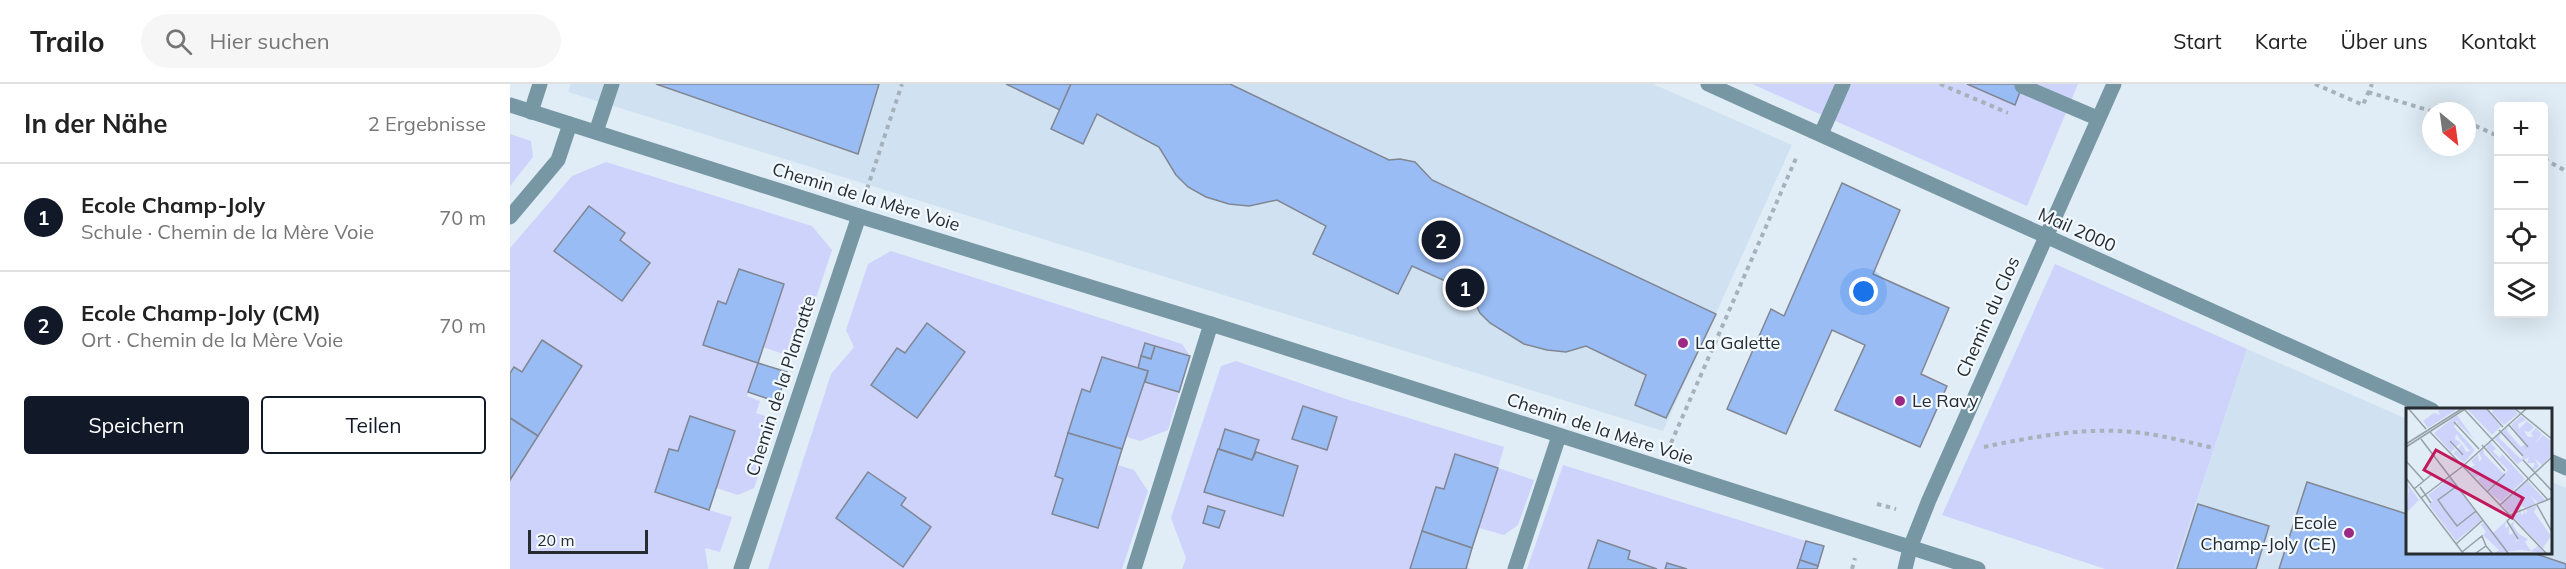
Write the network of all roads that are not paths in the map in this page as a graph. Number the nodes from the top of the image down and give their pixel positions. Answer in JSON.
{"nodes":[{"id":1,"x":540,"y":84,"type":"edge"},
{"id":2,"x":612,"y":84,"type":"edge"},
{"id":3,"x":1708,"y":84,"type":"edge"},
{"id":4,"x":1843,"y":84,"type":"edge"},
{"id":5,"x":2114,"y":84,"type":"edge"},
{"id":6,"x":2022,"y":86,"type":"dead end"},
{"id":7,"x":510,"y":105,"type":"edge"},
{"id":8,"x":531,"y":112,"type":"junction"},
{"id":9,"x":2097,"y":118,"type":"junction"},
{"id":10,"x":570,"y":124,"type":"junction"},
{"id":11,"x":1815,"y":131,"type":"junction"},
{"id":12,"x":596,"y":132,"type":"junction"},
{"id":13,"x":859,"y":216,"type":"junction"},
{"id":14,"x":510,"y":217,"type":"edge"},
{"id":15,"x":2044,"y":237,"type":"junction"},
{"id":16,"x":1211,"y":324,"type":"junction"},
{"id":17,"x":2428,"y":408,"type":"edge"},
{"id":18,"x":1559,"y":436,"type":"junction"},
{"id":19,"x":2551,"y":461,"type":"edge"},
{"id":20,"x":2566,"y":468,"type":"edge"},
{"id":21,"x":1910,"y":548,"type":"junction"},
{"id":22,"x":741,"y":569,"type":"edge"},
{"id":23,"x":1134,"y":569,"type":"edge"},
{"id":24,"x":1515,"y":569,"type":"edge"},
{"id":25,"x":1905,"y":569,"type":"edge"},
{"id":26,"x":1978,"y":569,"type":"edge"}],
"edges":[{"from":1,"to":8,"type":"street"},
{"from":2,"to":12,"type":"street"},
{"from":3,"to":11,"type":"street","name":"Mail 2000"},
{"from":4,"to":11,"type":"street"},
{"from":5,"to":9,"type":"street","name":"Chemin du Clos"},
{"from":6,"to":9,"type":"street"},
{"from":7,"to":8,"type":"street","name":"Chemin de la Mère Voie"},
{"from":8,"to":10,"type":"street","name":"Chemin de la Mère Voie"},
{"from":9,"to":15,"type":"street","name":"Chemin du Clos"},
{"from":10,"to":12,"type":"street","name":"Chemin de la Mère Voie"},
{"from":10,"to":14,"type":"street"},
{"from":11,"to":15,"type":"street","name":"Mail 2000"},
{"from":12,"to":13,"type":"street","name":"Chemin de la Mère Voie"},
{"from":13,"to":16,"type":"street","name":"Chemin de la Mère Voie"},
{"from":13,"to":22,"type":"street","name":"Chemin de la Plamatte"},
{"from":15,"to":17,"type":"street","name":"Mail 2000"},
{"from":15,"to":21,"type":"street","name":"Chemin du Clos"},
{"from":16,"to":18,"type":"street","name":"Chemin de la Mère Voie"},
{"from":16,"to":23,"type":"street"},
{"from":18,"to":21,"type":"street","name":"Chemin de la Mère Voie"},
{"from":18,"to":24,"type":"street"},
{"from":19,"to":20,"type":"street"},
{"from":21,"to":25,"type":"street","name":"Chemin du Clos"},
{"from":21,"to":26,"type":"street","name":"Chemin de la Mère Voie"}]}
